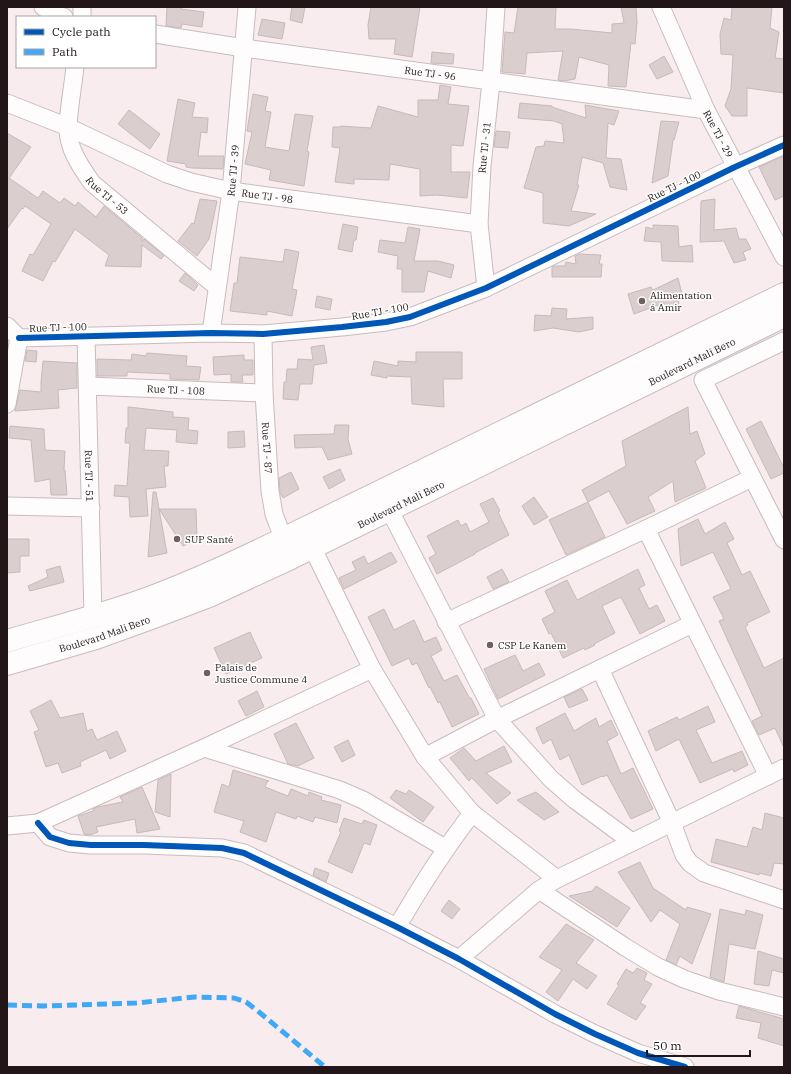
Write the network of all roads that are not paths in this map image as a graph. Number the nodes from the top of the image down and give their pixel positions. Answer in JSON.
{"nodes":[{"id":1,"x":43,"y":7,"type":"edge"},
{"id":2,"x":247,"y":7,"type":"edge"},
{"id":3,"x":496,"y":7,"type":"edge"},
{"id":4,"x":661,"y":7,"type":"edge"},
{"id":5,"x":61,"y":16,"type":"edge"},
{"id":6,"x":156,"y":34,"type":"edge"},
{"id":7,"x":244,"y":48,"type":"junction"},
{"id":8,"x":76,"y":68,"type":"edge"},
{"id":9,"x":490,"y":82,"type":"junction"},
{"id":10,"x":7,"y":103,"type":"edge"},
{"id":11,"x":706,"y":110,"type":"junction"},
{"id":12,"x":68,"y":127,"type":"junction"},
{"id":13,"x":784,"y":145,"type":"edge"},
{"id":14,"x":735,"y":167,"type":"junction"},
{"id":15,"x":231,"y":191,"type":"junction"},
{"id":16,"x":478,"y":224,"type":"junction"},
{"id":17,"x":784,"y":256,"type":"edge"},
{"id":18,"x":217,"y":287,"type":"junction"},
{"id":19,"x":486,"y":288,"type":"junction"},
{"id":20,"x":784,"y":294,"type":"edge"},
{"id":21,"x":784,"y":316,"type":"edge"},
{"id":22,"x":7,"y":326,"type":"edge"},
{"id":23,"x":212,"y":333,"type":"junction"},
{"id":24,"x":263,"y":334,"type":"junction"},
{"id":25,"x":86,"y":336,"type":"junction"},
{"id":26,"x":19,"y":338,"type":"junction"},
{"id":27,"x":784,"y":341,"type":"edge"},
{"id":28,"x":88,"y":386,"type":"junction"},
{"id":29,"x":264,"y":393,"type":"junction"},
{"id":30,"x":7,"y":404,"type":"edge"},
{"id":31,"x":752,"y":478,"type":"junction"},
{"id":32,"x":7,"y":506,"type":"edge"},
{"id":33,"x":91,"y":508,"type":"junction"},
{"id":34,"x":389,"y":509,"type":"junction"},
{"id":35,"x":646,"y":529,"type":"junction"},
{"id":36,"x":784,"y":540,"type":"edge"},
{"id":37,"x":312,"y":547,"type":"junction"},
{"id":38,"x":287,"y":548,"type":"junction"},
{"id":39,"x":93,"y":616,"type":"junction"},
{"id":40,"x":446,"y":622,"type":"junction"},
{"id":41,"x":692,"y":624,"type":"junction"},
{"id":42,"x":7,"y":641,"type":"edge"},
{"id":43,"x":7,"y":664,"type":"edge"},
{"id":44,"x":372,"y":669,"type":"junction"},
{"id":45,"x":600,"y":669,"type":"junction"},
{"id":46,"x":497,"y":719,"type":"junction"},
{"id":47,"x":204,"y":748,"type":"junction"},
{"id":48,"x":425,"y":757,"type":"junction"},
{"id":49,"x":784,"y":768,"type":"edge"},
{"id":50,"x":768,"y":776,"type":"junction"},
{"id":51,"x":472,"y":813,"type":"junction"},
{"id":52,"x":38,"y":823,"type":"junction"},
{"id":53,"x":672,"y":823,"type":"junction"},
{"id":54,"x":7,"y":826,"type":"edge"},
{"id":55,"x":632,"y":842,"type":"junction"},
{"id":56,"x":445,"y":848,"type":"junction"},
{"id":57,"x":557,"y":879,"type":"junction"},
{"id":58,"x":539,"y":890,"type":"junction"},
{"id":59,"x":784,"y":900,"type":"edge"},
{"id":60,"x":397,"y":927,"type":"junction"},
{"id":61,"x":459,"y":959,"type":"junction"},
{"id":62,"x":784,"y":1007,"type":"edge"},
{"id":63,"x":685,"y":1067,"type":"edge"}],
"edges":[{"from":1,"to":5,"type":"street"},
{"from":2,"to":7,"type":"street","name":"Rue TJ - 39"},
{"from":3,"to":9,"type":"street","name":"Rue TJ - 31"},
{"from":4,"to":11,"type":"street","name":"Rue TJ - 29"},
{"from":6,"to":7,"type":"street","name":"Rue TJ - 96"},
{"from":7,"to":9,"type":"street","name":"Rue TJ - 96"},
{"from":7,"to":15,"type":"street","name":"Rue TJ - 39"},
{"from":8,"to":12,"type":"street","name":"Rue TJ - 53"},
{"from":9,"to":11,"type":"street","name":"Rue TJ - 96"},
{"from":9,"to":16,"type":"street","name":"Rue TJ - 31"},
{"from":10,"to":12,"type":"street","name":"Rue TJ - 98"},
{"from":11,"to":14,"type":"street","name":"Rue TJ - 29"},
{"from":12,"to":15,"type":"street","name":"Rue TJ - 98"},
{"from":12,"to":18,"type":"street","name":"Rue TJ - 53"},
{"from":13,"to":14,"type":"street","name":"Rue TJ - 100"},
{"from":14,"to":17,"type":"street","name":"Rue TJ - 29"},
{"from":14,"to":19,"type":"street","name":"Rue TJ - 100"},
{"from":15,"to":16,"type":"street","name":"Rue TJ - 98"},
{"from":15,"to":18,"type":"street","name":"Rue TJ - 39"},
{"from":16,"to":19,"type":"street","name":"Rue TJ - 31"},
{"from":18,"to":23,"type":"street","name":"Rue TJ - 39"},
{"from":19,"to":24,"type":"street","name":"Rue TJ - 100"},
{"from":20,"to":38,"type":"main road","name":"Boulevard Mali Bero"},
{"from":21,"to":34,"type":"main road","name":"Boulevard Mali Bero"},
{"from":22,"to":26,"type":"street"},
{"from":23,"to":24,"type":"street","name":"Rue TJ - 100"},
{"from":23,"to":25,"type":"street","name":"Rue TJ - 100"},
{"from":24,"to":29,"type":"street","name":"Rue TJ - 87"},
{"from":25,"to":26,"type":"street","name":"Rue TJ - 100"},
{"from":25,"to":28,"type":"street","name":"Rue TJ - 51"},
{"from":26,"to":30,"type":"street"},
{"from":27,"to":31,"type":"street"},
{"from":28,"to":29,"type":"street","name":"Rue TJ - 108"},
{"from":28,"to":33,"type":"street","name":"Rue TJ - 51"},
{"from":29,"to":38,"type":"street","name":"Rue TJ - 87"},
{"from":31,"to":35,"type":"street"},
{"from":31,"to":36,"type":"street"},
{"from":32,"to":33,"type":"street"},
{"from":33,"to":39,"type":"street","name":"Rue TJ - 51"},
{"from":34,"to":37,"type":"main road","name":"Boulevard Mali Bero"},
{"from":34,"to":40,"type":"street"},
{"from":35,"to":40,"type":"street"},
{"from":35,"to":41,"type":"street"},
{"from":37,"to":38,"type":"main road","name":"Boulevard Mali Bero"},
{"from":37,"to":44,"type":"street"},
{"from":38,"to":39,"type":"main road","name":"Boulevard Mali Bero"},
{"from":38,"to":43,"type":"main road","name":"Boulevard Mali Bero"},
{"from":39,"to":42,"type":"main road","name":"Boulevard Mali Bero"},
{"from":40,"to":46,"type":"street"},
{"from":41,"to":45,"type":"street"},
{"from":41,"to":50,"type":"street"},
{"from":44,"to":47,"type":"street"},
{"from":44,"to":48,"type":"street"},
{"from":45,"to":46,"type":"street"},
{"from":45,"to":53,"type":"street"},
{"from":46,"to":48,"type":"street"},
{"from":46,"to":55,"type":"street"},
{"from":47,"to":52,"type":"street"},
{"from":47,"to":56,"type":"street"},
{"from":48,"to":51,"type":"street"},
{"from":49,"to":50,"type":"street"},
{"from":50,"to":53,"type":"street"},
{"from":51,"to":56,"type":"street"},
{"from":51,"to":57,"type":"street"},
{"from":52,"to":54,"type":"street"},
{"from":52,"to":60,"type":"street"},
{"from":53,"to":55,"type":"street"},
{"from":53,"to":59,"type":"street"},
{"from":55,"to":57,"type":"street"},
{"from":56,"to":60,"type":"street"},
{"from":57,"to":58,"type":"street"},
{"from":58,"to":61,"type":"street"},
{"from":58,"to":62,"type":"street"},
{"from":60,"to":61,"type":"street"},
{"from":61,"to":63,"type":"street"}]}
